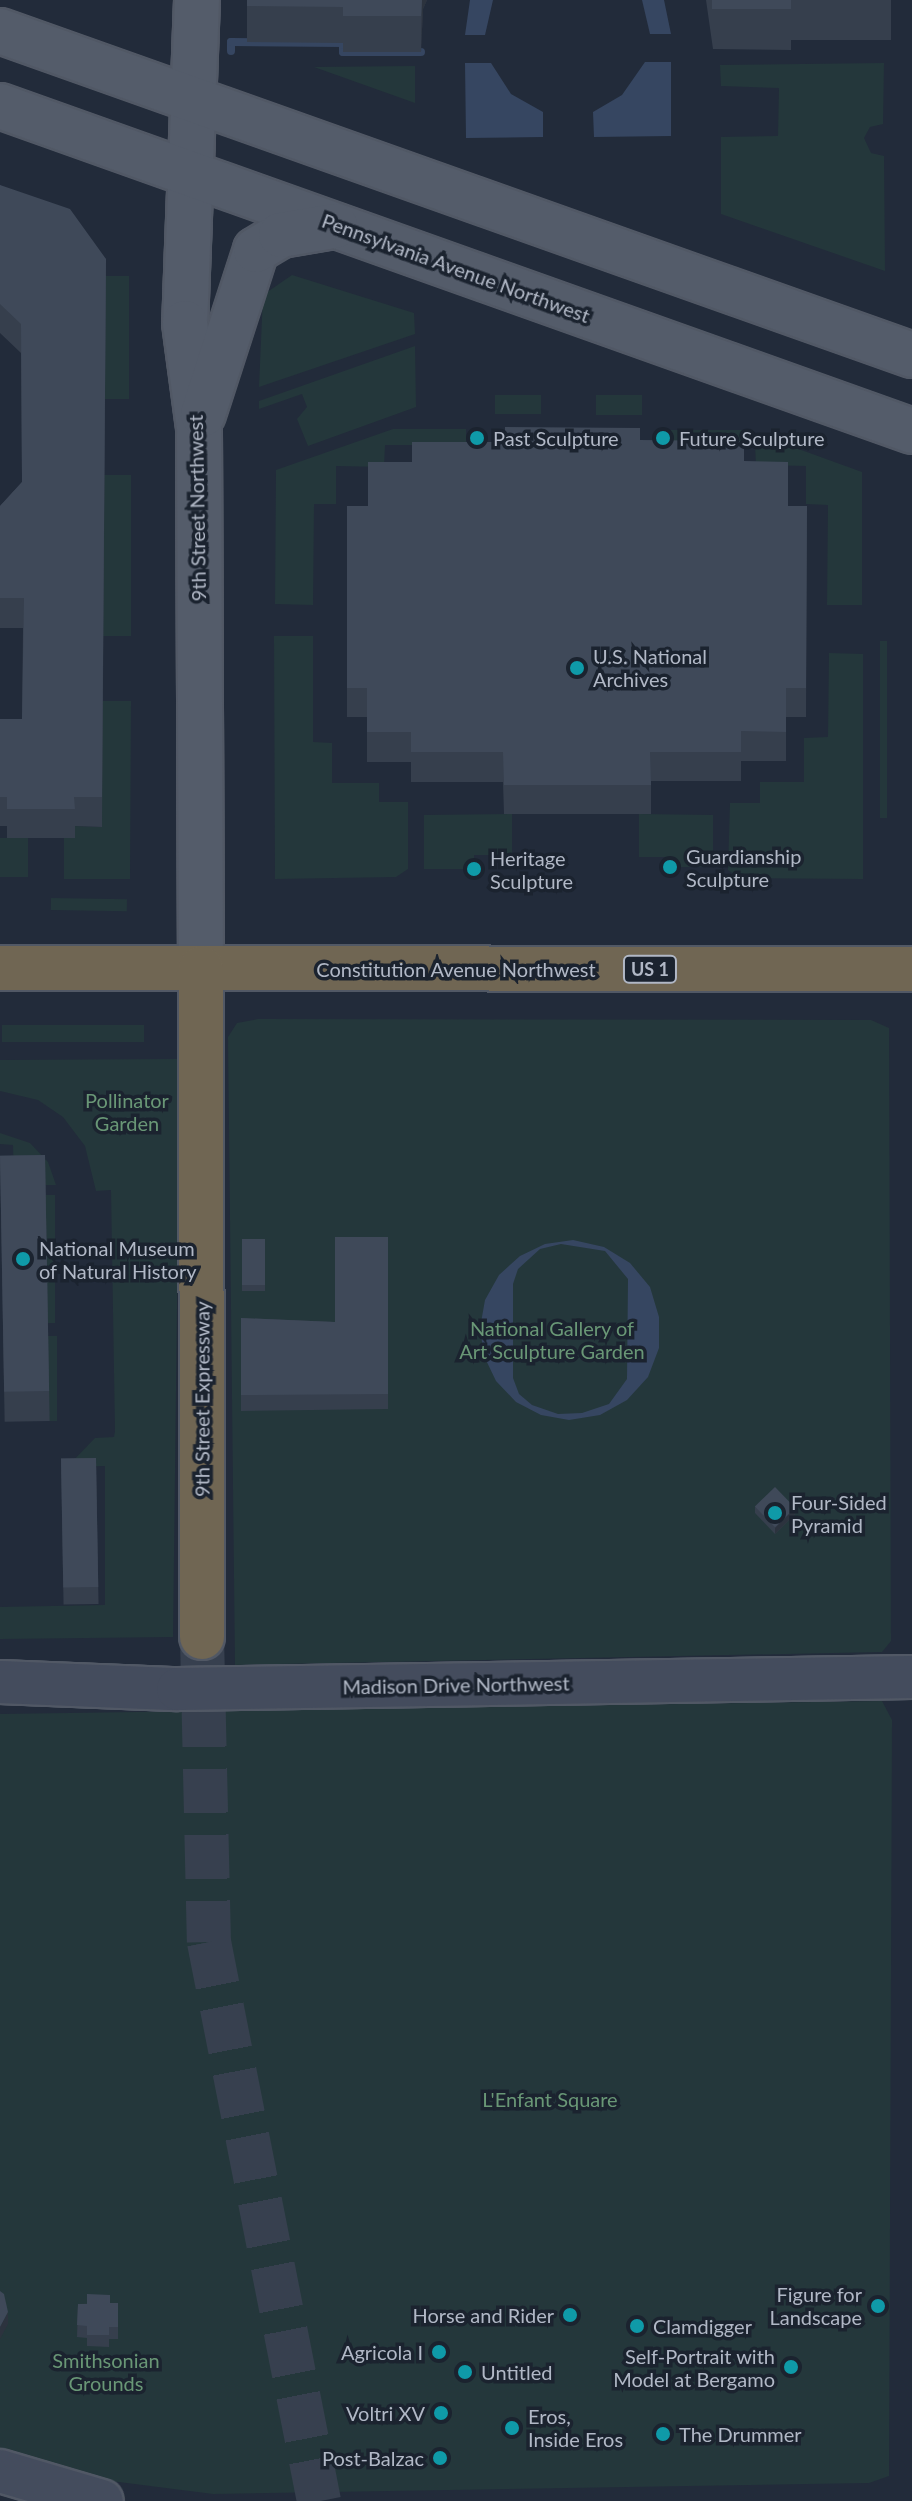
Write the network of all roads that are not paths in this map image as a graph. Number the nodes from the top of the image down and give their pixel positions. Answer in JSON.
{"nodes":[{"id":1,"x":197,"y":0,"type":"edge"},
{"id":2,"x":0,"y":31,"type":"edge"},
{"id":3,"x":195,"y":100,"type":"junction"},
{"id":4,"x":0,"y":106,"type":"edge"},
{"id":5,"x":190,"y":174,"type":"junction"},
{"id":6,"x":335,"y":226,"type":"junction"},
{"id":7,"x":912,"y":355,"type":"edge"},
{"id":8,"x":199,"y":428,"type":"junction"},
{"id":9,"x":912,"y":431,"type":"edge"},
{"id":10,"x":0,"y":968,"type":"edge"},
{"id":11,"x":201,"y":968,"type":"junction"},
{"id":12,"x":912,"y":969,"type":"edge"},
{"id":13,"x":202,"y":1637,"type":"tunnel mouth"},
{"id":14,"x":912,"y":1677,"type":"edge"},
{"id":15,"x":0,"y":1682,"type":"edge"},
{"id":16,"x":0,"y":2471,"type":"edge"},
{"id":17,"x":102,"y":2501,"type":"edge"}],
"edges":[{"from":1,"to":3,"type":"main road","name":"9th Street Northwest"},
{"from":2,"to":3,"type":"main road"},
{"from":3,"to":5,"type":"main road","name":"9th Street Northwest"},
{"from":3,"to":7,"type":"main road"},
{"from":4,"to":5,"type":"main road","name":"Pennsylvania Avenue Northwest"},
{"from":5,"to":6,"type":"main road","name":"Pennsylvania Avenue Northwest"},
{"from":5,"to":8,"type":"main road","name":"9th Street Northwest"},
{"from":6,"to":8,"type":"main road"},
{"from":6,"to":9,"type":"main road","name":"Pennsylvania Avenue Northwest"},
{"from":8,"to":11,"type":"main road","name":"9th Street Northwest"},
{"from":10,"to":11,"type":"highway","name":"Constitution Avenue Northwest","number":"US 1"},
{"from":11,"to":12,"type":"highway","name":"Constitution Avenue Northwest","number":"US 1"},
{"from":11,"to":13,"type":"highway","name":"9th Street Expressway"},
{"from":14,"to":15,"type":"street","name":"Madison Drive Northwest"},
{"from":16,"to":17,"type":"street"}]}
